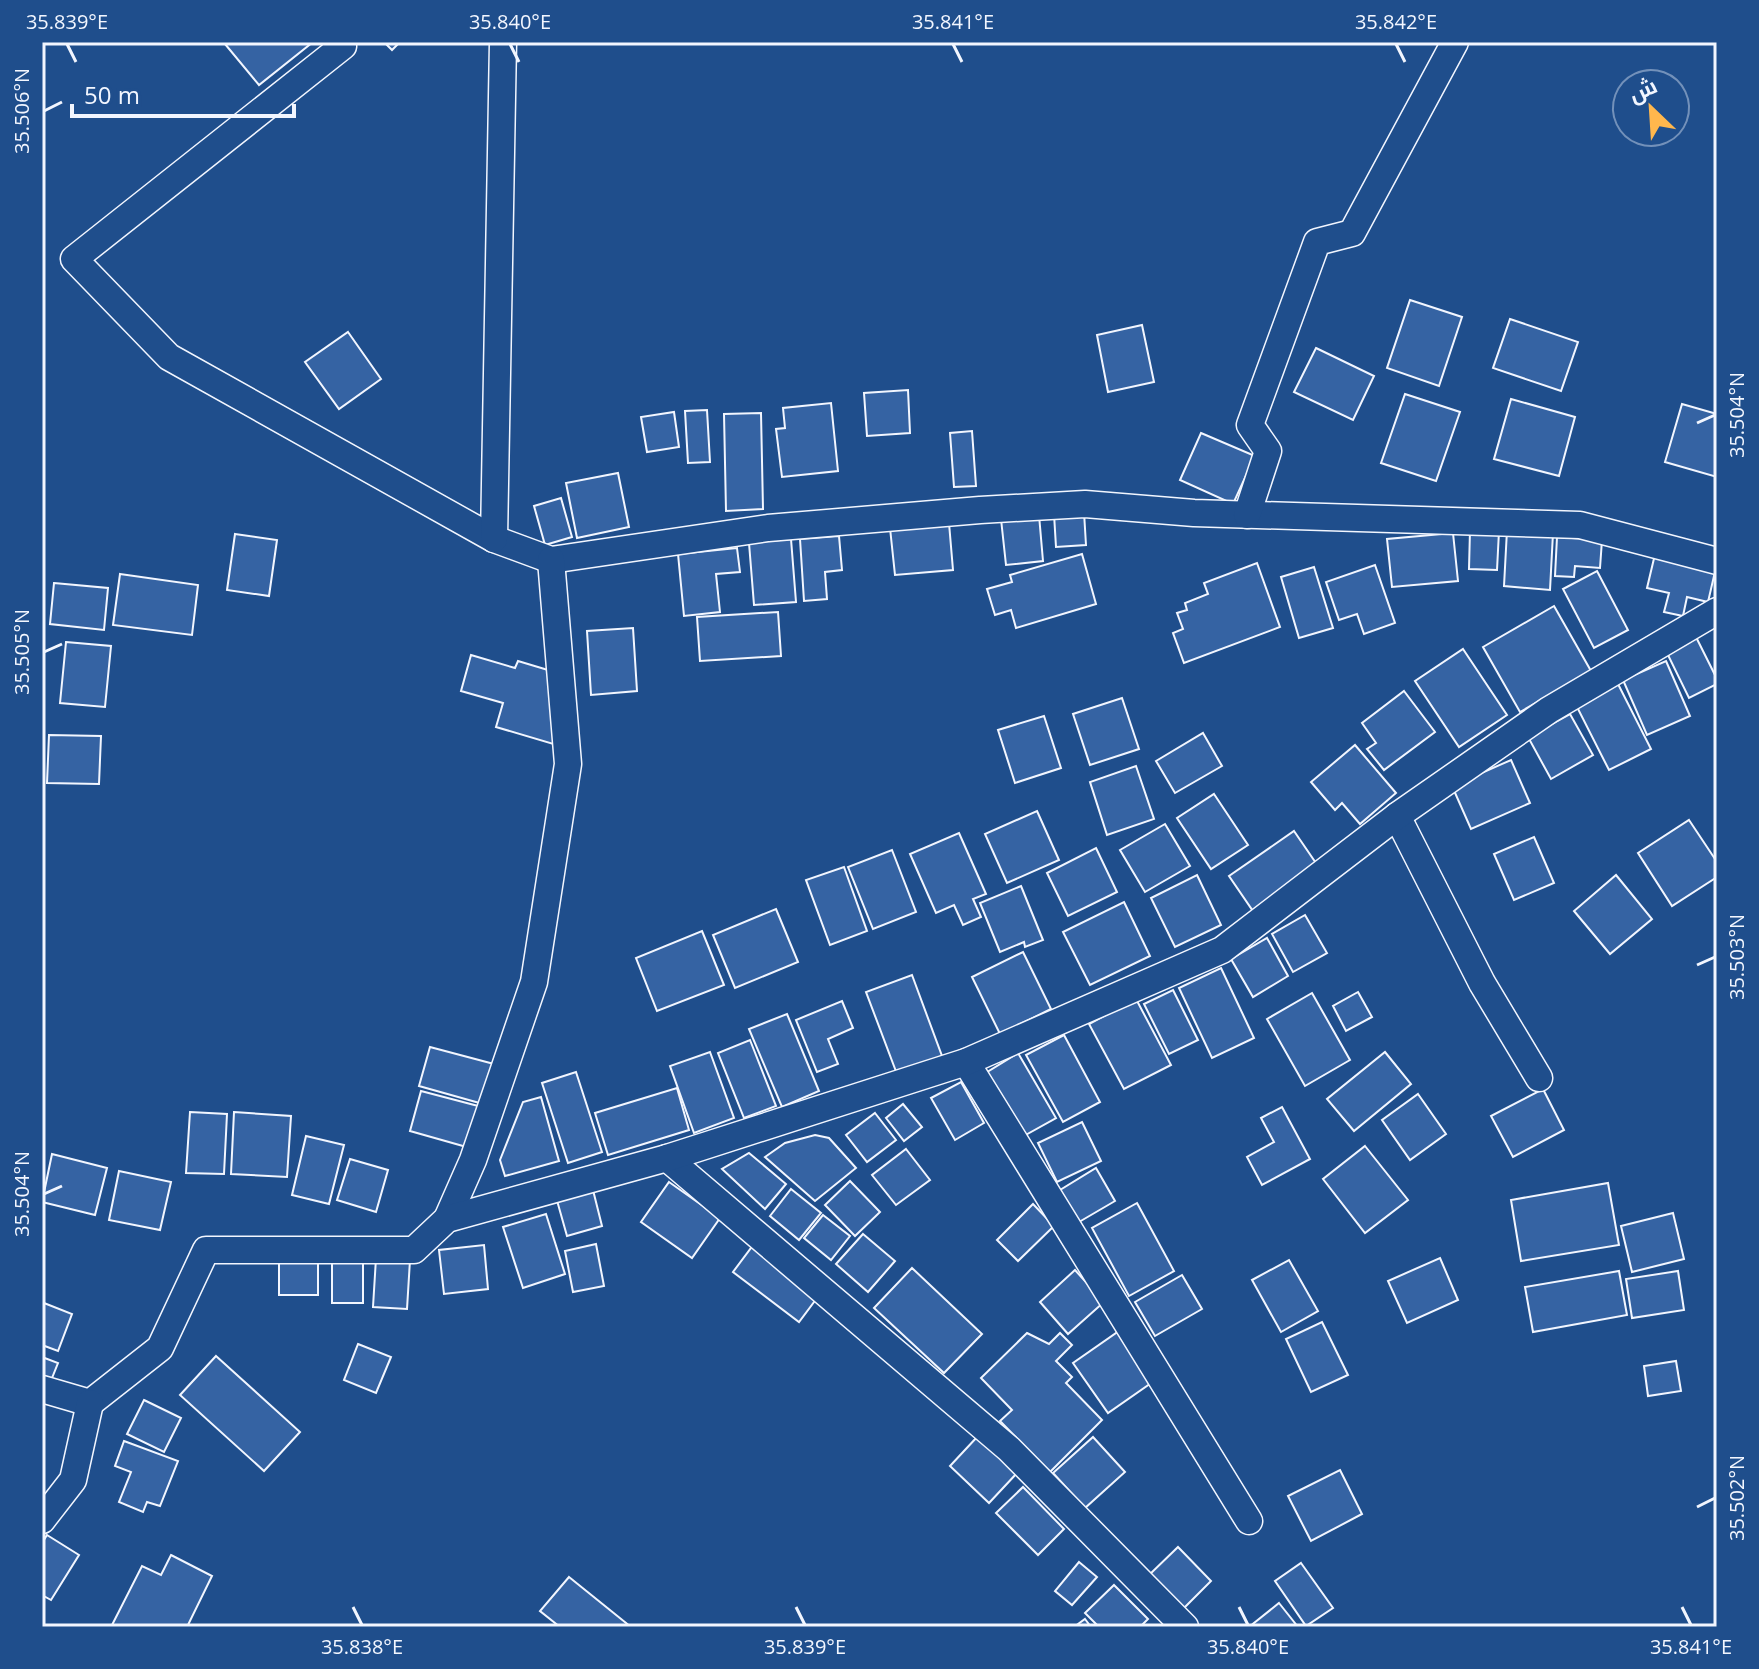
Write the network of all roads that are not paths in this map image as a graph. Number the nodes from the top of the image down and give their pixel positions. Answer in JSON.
{"nodes":[{"id":1,"x":503,"y":42,"type":"edge"},
{"id":2,"x":1455,"y":42,"type":"edge"},
{"id":3,"x":343,"y":46,"type":"dead end"},
{"id":4,"x":1247,"y":515,"type":"junction"},
{"id":5,"x":494,"y":539,"type":"junction"},
{"id":6,"x":551,"y":560,"type":"junction"},
{"id":7,"x":1717,"y":561,"type":"edge"},
{"id":8,"x":1717,"y":611,"type":"edge"},
{"id":9,"x":1397,"y":816,"type":"junction"},
{"id":10,"x":966,"y":1062,"type":"junction"},
{"id":11,"x":1539,"y":1078,"type":"dead end"},
{"id":12,"x":667,"y":1158,"type":"junction"},
{"id":13,"x":447,"y":1219,"type":"junction"},
{"id":14,"x":42,"y":1389,"type":"edge"},
{"id":15,"x":90,"y":1403,"type":"junction"},
{"id":16,"x":42,"y":1520,"type":"edge"},
{"id":17,"x":1249,"y":1521,"type":"dead end"},
{"id":18,"x":1185,"y":1627,"type":"edge"}],
"edges":[{"from":1,"to":5,"type":"street"},
{"from":2,"to":4,"type":"street"},
{"from":3,"to":5,"type":"street"},
{"from":4,"to":6,"type":"street"},
{"from":4,"to":7,"type":"street"},
{"from":5,"to":6,"type":"street"},
{"from":6,"to":13,"type":"street"},
{"from":8,"to":9,"type":"street"},
{"from":9,"to":10,"type":"street"},
{"from":9,"to":11,"type":"street"},
{"from":10,"to":12,"type":"street"},
{"from":10,"to":17,"type":"street"},
{"from":12,"to":13,"type":"street"},
{"from":12,"to":18,"type":"street"},
{"from":13,"to":15,"type":"street"},
{"from":14,"to":15,"type":"street"},
{"from":15,"to":16,"type":"street"}]}
